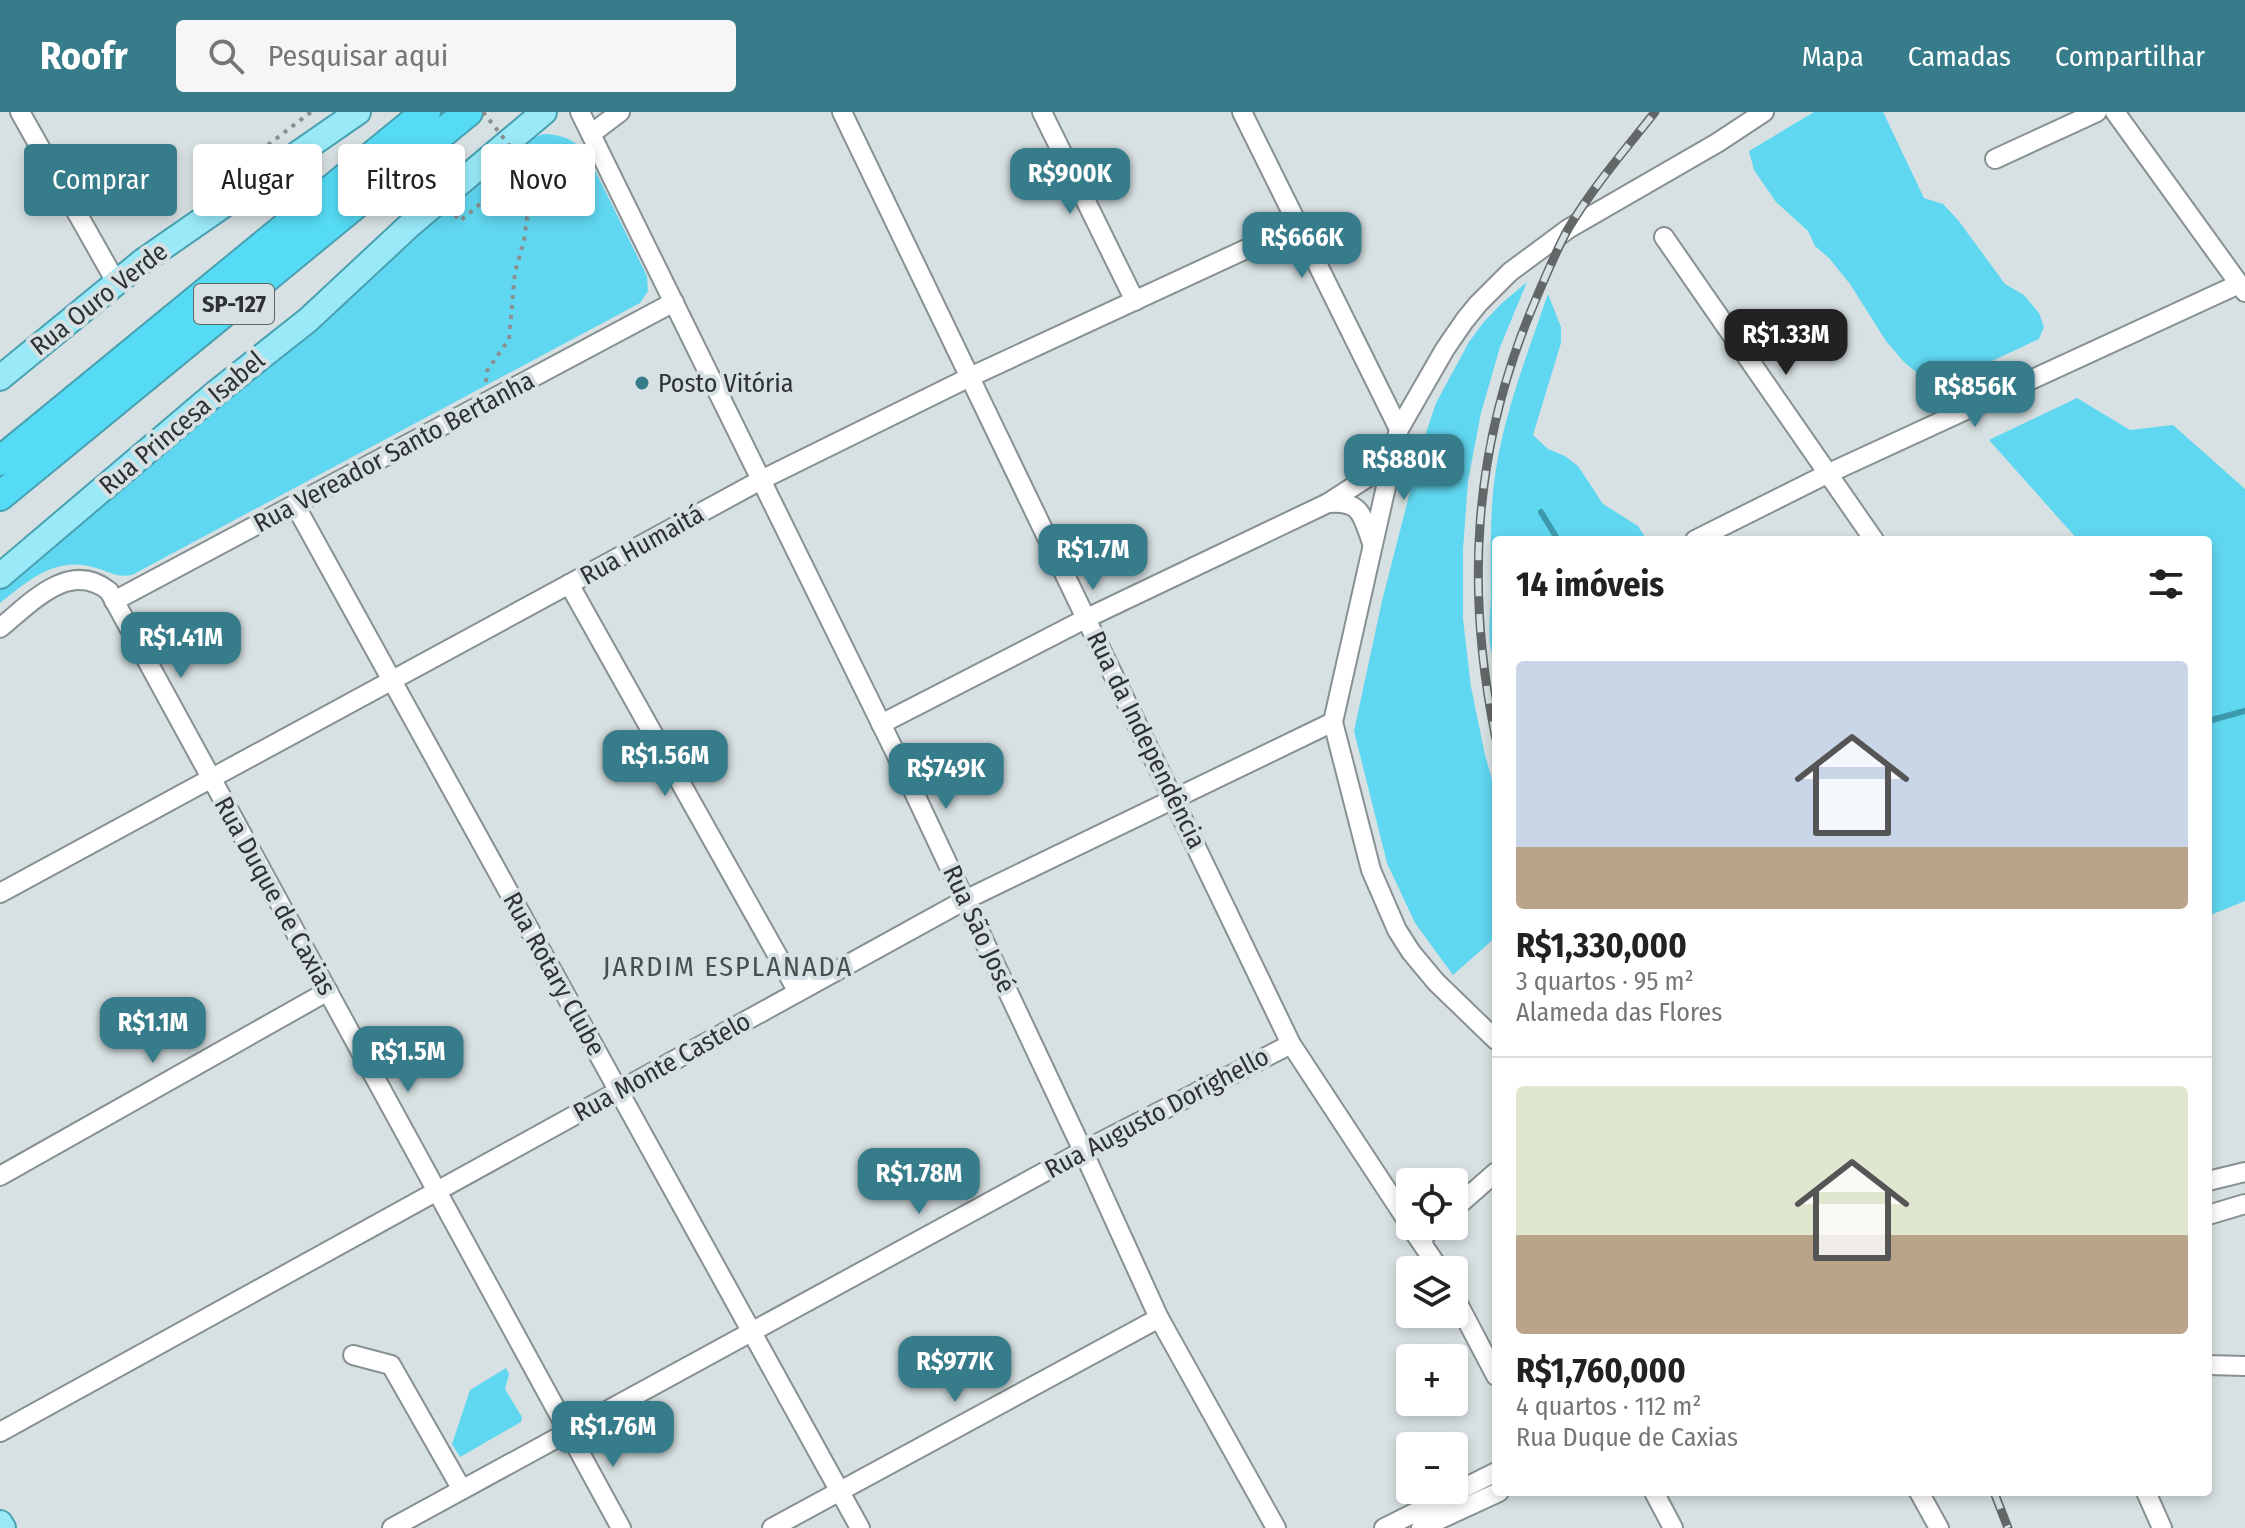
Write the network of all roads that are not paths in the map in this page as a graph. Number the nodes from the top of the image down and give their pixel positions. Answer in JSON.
{"nodes":[{"id":1,"x":20,"y":112,"type":"edge"},
{"id":2,"x":358,"y":112,"type":"edge"},
{"id":3,"x":426,"y":112,"type":"edge"},
{"id":4,"x":468,"y":112,"type":"edge"},
{"id":5,"x":544,"y":112,"type":"edge"},
{"id":6,"x":580,"y":112,"type":"edge"},
{"id":7,"x":620,"y":112,"type":"edge"},
{"id":8,"x":842,"y":112,"type":"edge"},
{"id":9,"x":1042,"y":112,"type":"edge"},
{"id":10,"x":1242,"y":112,"type":"edge"},
{"id":11,"x":1764,"y":112,"type":"edge"},
{"id":12,"x":2097,"y":112,"type":"edge"},
{"id":13,"x":2115,"y":112,"type":"edge"},
{"id":14,"x":595,"y":141,"type":"junction"},
{"id":15,"x":1995,"y":159,"type":"dead end"},
{"id":16,"x":1298,"y":225,"type":"junction"},
{"id":17,"x":1664,"y":237,"type":"dead end"},
{"id":18,"x":116,"y":282,"type":"junction"},
{"id":19,"x":2242,"y":288,"type":"edge"},
{"id":20,"x":1135,"y":301,"type":"junction"},
{"id":21,"x":674,"y":302,"type":"junction"},
{"id":22,"x":970,"y":377,"type":"junction"},
{"id":23,"x":0,"y":378,"type":"edge"},
{"id":24,"x":1397,"y":434,"type":"junction"},
{"id":25,"x":0,"y":461,"type":"edge"},
{"id":26,"x":1827,"y":474,"type":"junction"},
{"id":27,"x":761,"y":480,"type":"junction"},
{"id":28,"x":0,"y":496,"type":"edge"},
{"id":29,"x":1328,"y":503,"type":"junction"},
{"id":30,"x":295,"y":505,"type":"junction"},
{"id":31,"x":1703,"y":536,"type":"edge"},
{"id":32,"x":1871,"y":536,"type":"edge"},
{"id":33,"x":1373,"y":545,"type":"junction"},
{"id":34,"x":0,"y":576,"type":"edge"},
{"id":35,"x":569,"y":584,"type":"junction"},
{"id":36,"x":114,"y":601,"type":"junction"},
{"id":37,"x":1087,"y":618,"type":"junction"},
{"id":38,"x":0,"y":628,"type":"edge"},
{"id":39,"x":392,"y":680,"type":"junction"},
{"id":40,"x":1333,"y":722,"type":"junction"},
{"id":41,"x":881,"y":724,"type":"junction"},
{"id":42,"x":211,"y":779,"type":"junction"},
{"id":43,"x":1174,"y":798,"type":"junction"},
{"id":44,"x":0,"y":893,"type":"edge"},
{"id":45,"x":965,"y":900,"type":"junction"},
{"id":46,"x":328,"y":991,"type":"junction"},
{"id":47,"x":798,"y":992,"type":"junction"},
{"id":48,"x":1478,"y":1021,"type":"junction"},
{"id":49,"x":1492,"y":1029,"type":"edge"},
{"id":50,"x":1492,"y":1036,"type":"edge"},
{"id":51,"x":1291,"y":1044,"type":"junction"},
{"id":52,"x":619,"y":1091,"type":"junction"},
{"id":53,"x":1083,"y":1151,"type":"junction"},
{"id":54,"x":2245,"y":1172,"type":"edge"},
{"id":55,"x":0,"y":1176,"type":"edge"},
{"id":56,"x":1492,"y":1176,"type":"edge"},
{"id":57,"x":2212,"y":1180,"type":"edge"},
{"id":58,"x":437,"y":1191,"type":"junction"},
{"id":59,"x":1468,"y":1197,"type":"edge"},
{"id":60,"x":1396,"y":1204,"type":"edge"},
{"id":61,"x":2245,"y":1204,"type":"edge"},
{"id":62,"x":2212,"y":1214,"type":"edge"},
{"id":63,"x":1159,"y":1318,"type":"junction"},
{"id":64,"x":1468,"y":1323,"type":"edge"},
{"id":65,"x":751,"y":1331,"type":"junction"},
{"id":66,"x":353,"y":1355,"type":"dead end"},
{"id":67,"x":2212,"y":1365,"type":"edge"},
{"id":68,"x":2245,"y":1366,"type":"edge"},
{"id":69,"x":1492,"y":1368,"type":"edge"},
{"id":70,"x":568,"y":1430,"type":"junction"},
{"id":71,"x":0,"y":1432,"type":"edge"},
{"id":72,"x":1492,"y":1474,"type":"edge"},
{"id":73,"x":461,"y":1488,"type":"junction"},
{"id":74,"x":840,"y":1491,"type":"junction"},
{"id":75,"x":1492,"y":1495,"type":"edge"},
{"id":76,"x":1656,"y":1496,"type":"edge"},
{"id":77,"x":1921,"y":1496,"type":"edge"},
{"id":78,"x":2148,"y":1496,"type":"edge"},
{"id":79,"x":0,"y":1523,"type":"edge"},
{"id":80,"x":3,"y":1528,"type":"edge"},
{"id":81,"x":392,"y":1528,"type":"edge"},
{"id":82,"x":621,"y":1528,"type":"edge"},
{"id":83,"x":772,"y":1528,"type":"edge"},
{"id":84,"x":860,"y":1528,"type":"edge"},
{"id":85,"x":1276,"y":1528,"type":"edge"},
{"id":86,"x":1384,"y":1528,"type":"edge"},
{"id":87,"x":1421,"y":1528,"type":"edge"},
{"id":88,"x":1673,"y":1528,"type":"edge"},
{"id":89,"x":1939,"y":1528,"type":"edge"},
{"id":90,"x":2150,"y":1528,"type":"edge"},
{"id":91,"x":2162,"y":1528,"type":"edge"}],
"edges":[{"from":1,"to":18,"type":"street"},
{"from":2,"to":18,"type":"main road","name":"Rua Ouro Verde"},
{"from":3,"to":25,"type":"highway","number":"SP-127"},
{"from":4,"to":28,"type":"highway","number":"SP-127"},
{"from":5,"to":34,"type":"main road","name":"Rua Princesa Isabel"},
{"from":6,"to":14,"type":"street","name":"Rua São José"},
{"from":7,"to":14,"type":"street"},
{"from":8,"to":22,"type":"street","name":"Rua da Independência"},
{"from":9,"to":20,"type":"street"},
{"from":10,"to":16,"type":"street"},
{"from":11,"to":24,"type":"street"},
{"from":12,"to":15,"type":"street"},
{"from":13,"to":19,"type":"street"},
{"from":14,"to":21,"type":"street","name":"Rua São José"},
{"from":16,"to":20,"type":"street","name":"Rua Humaitá"},
{"from":16,"to":24,"type":"street"},
{"from":17,"to":26,"type":"street"},
{"from":18,"to":23,"type":"main road","name":"Rua Ouro Verde"},
{"from":19,"to":26,"type":"street"},
{"from":20,"to":22,"type":"street","name":"Rua Humaitá"},
{"from":21,"to":27,"type":"street","name":"Rua São José"},
{"from":21,"to":30,"type":"street","name":"Rua Vereador Santo Bertanha"},
{"from":22,"to":27,"type":"street","name":"Rua Humaitá"},
{"from":22,"to":37,"type":"street","name":"Rua da Independência"},
{"from":24,"to":29,"type":"street"},
{"from":24,"to":33,"type":"street"},
{"from":26,"to":31,"type":"street"},
{"from":26,"to":32,"type":"street"},
{"from":27,"to":35,"type":"street","name":"Rua Humaitá"},
{"from":27,"to":41,"type":"street","name":"Rua São José"},
{"from":29,"to":33,"type":"street"},
{"from":29,"to":37,"type":"street"},
{"from":30,"to":36,"type":"street","name":"Rua Vereador Santo Bertanha"},
{"from":30,"to":39,"type":"street","name":"Rua Rotary Clube"},
{"from":33,"to":40,"type":"street"},
{"from":35,"to":39,"type":"street","name":"Rua Humaitá"},
{"from":35,"to":47,"type":"street"},
{"from":36,"to":38,"type":"street"},
{"from":36,"to":42,"type":"street","name":"Rua Duque de Caxias"},
{"from":37,"to":41,"type":"street"},
{"from":37,"to":43,"type":"street","name":"Rua da Independência"},
{"from":39,"to":42,"type":"street","name":"Rua Humaitá"},
{"from":39,"to":52,"type":"street","name":"Rua Rotary Clube"},
{"from":40,"to":43,"type":"street","name":"Rua Monte Castelo"},
{"from":40,"to":48,"type":"street"},
{"from":41,"to":45,"type":"street","name":"Rua São José"},
{"from":42,"to":44,"type":"street","name":"Rua Humaitá"},
{"from":42,"to":46,"type":"street","name":"Rua Duque de Caxias"},
{"from":43,"to":45,"type":"street","name":"Rua Monte Castelo"},
{"from":43,"to":51,"type":"street","name":"Rua da Independência"},
{"from":45,"to":47,"type":"street","name":"Rua Monte Castelo"},
{"from":45,"to":53,"type":"street","name":"Rua São José"},
{"from":46,"to":55,"type":"street"},
{"from":46,"to":58,"type":"street","name":"Rua Duque de Caxias"},
{"from":47,"to":52,"type":"street","name":"Rua Monte Castelo"},
{"from":48,"to":49,"type":"street"},
{"from":48,"to":50,"type":"street"},
{"from":51,"to":53,"type":"street","name":"Rua Augusto Dorighello"},
{"from":51,"to":60,"type":"street","name":"Rua da Independência"},
{"from":52,"to":58,"type":"street","name":"Rua Monte Castelo"},
{"from":52,"to":65,"type":"street","name":"Rua Rotary Clube"},
{"from":53,"to":63,"type":"street","name":"Rua São José"},
{"from":53,"to":65,"type":"street","name":"Rua Augusto Dorighello"},
{"from":54,"to":57,"type":"street"},
{"from":56,"to":59,"type":"street"},
{"from":58,"to":70,"type":"street","name":"Rua Duque de Caxias"},
{"from":58,"to":71,"type":"street","name":"Rua Monte Castelo"},
{"from":61,"to":62,"type":"street"},
{"from":63,"to":74,"type":"street"},
{"from":63,"to":85,"type":"street","name":"Rua São José"},
{"from":64,"to":69,"type":"street"},
{"from":65,"to":70,"type":"street","name":"Rua Augusto Dorighello"},
{"from":65,"to":74,"type":"street","name":"Rua Rotary Clube"},
{"from":66,"to":73,"type":"street"},
{"from":67,"to":68,"type":"street"},
{"from":70,"to":73,"type":"street","name":"Rua Augusto Dorighello"},
{"from":70,"to":82,"type":"street","name":"Rua Duque de Caxias"},
{"from":72,"to":86,"type":"street"},
{"from":73,"to":81,"type":"street","name":"Rua Augusto Dorighello"},
{"from":74,"to":83,"type":"street"},
{"from":74,"to":84,"type":"street","name":"Rua Rotary Clube"},
{"from":75,"to":87,"type":"street"},
{"from":76,"to":88,"type":"street"},
{"from":77,"to":89,"type":"street"},
{"from":78,"to":90,"type":"street"},
{"from":78,"to":91,"type":"street"},
{"from":79,"to":80,"type":"main road"}]}
